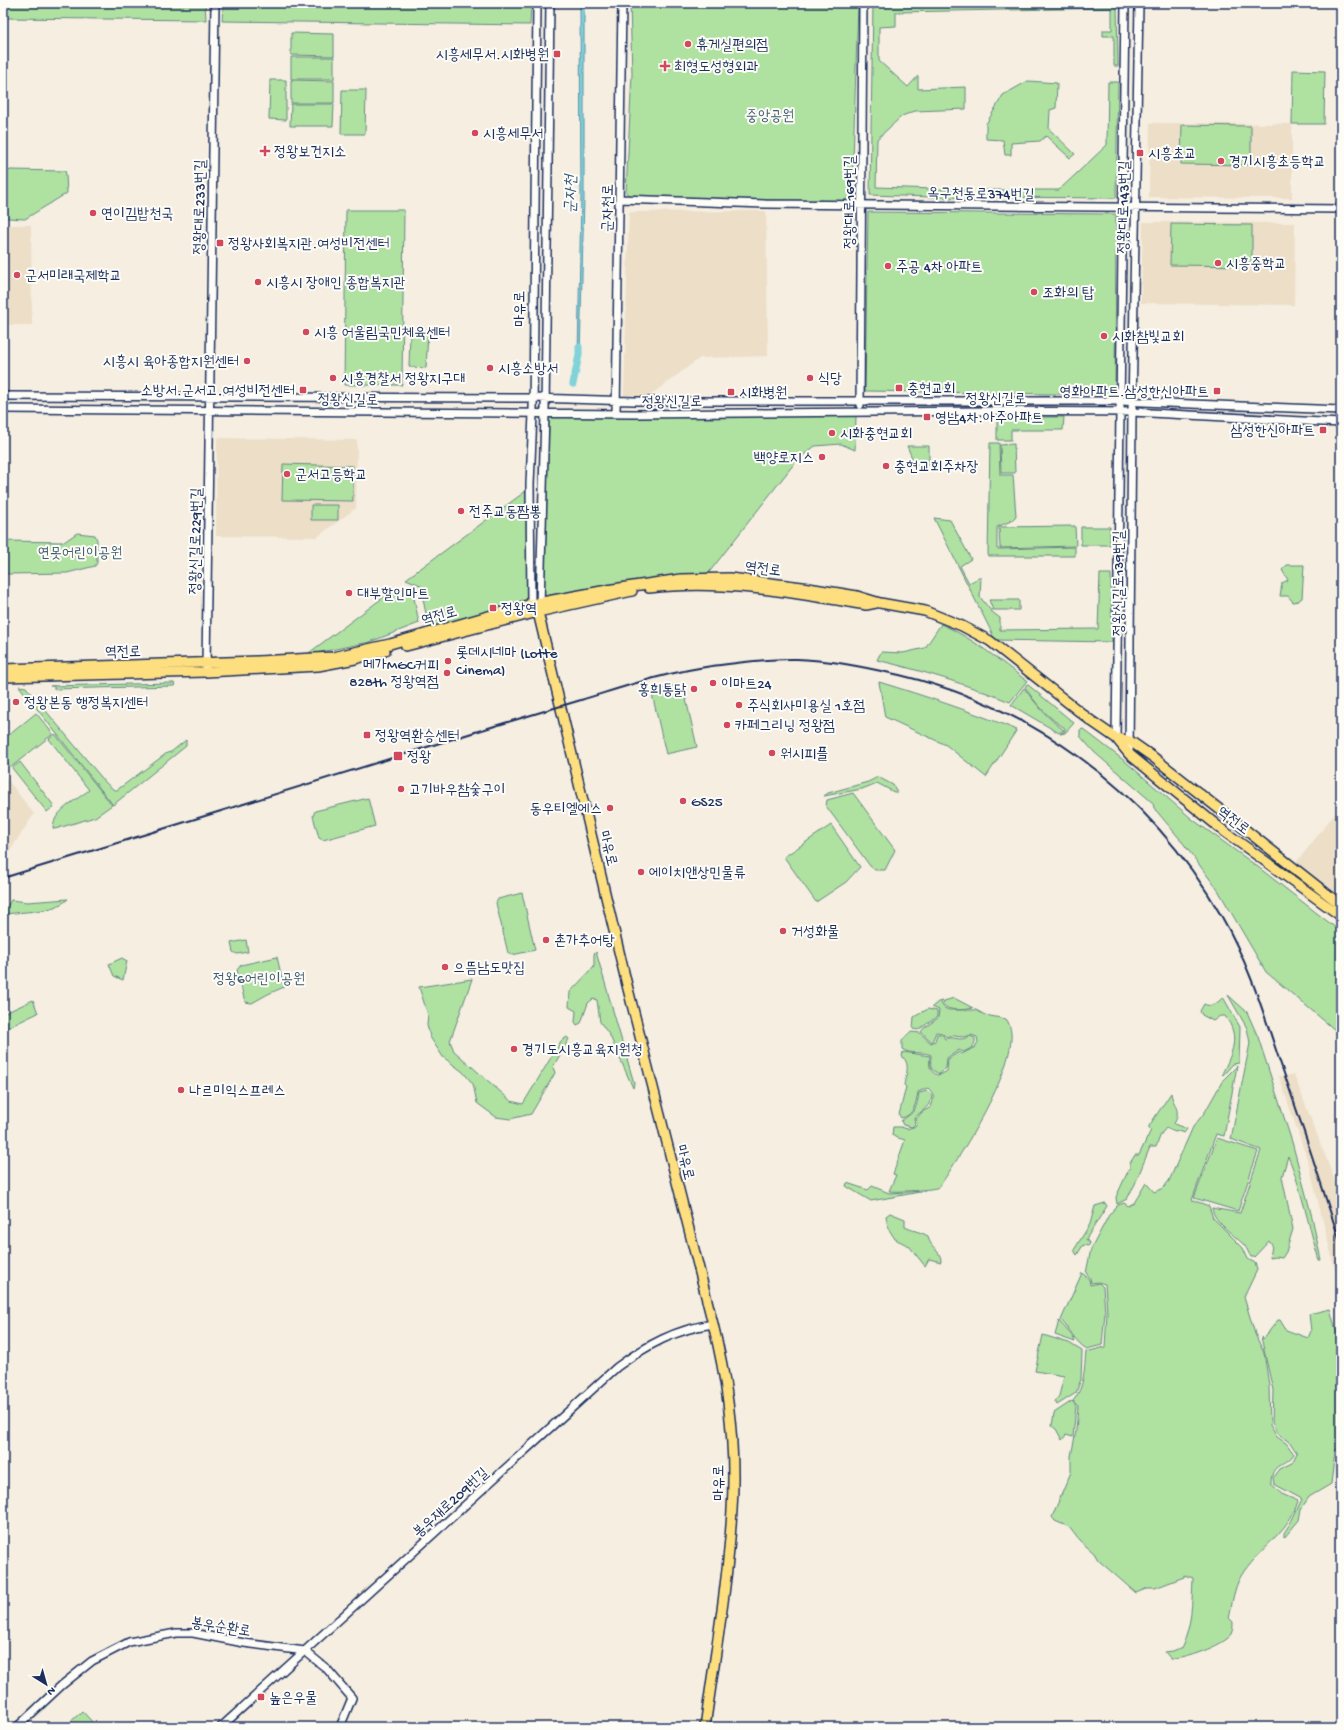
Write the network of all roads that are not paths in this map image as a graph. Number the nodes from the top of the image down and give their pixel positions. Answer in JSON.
{"nodes":[{"id":1,"x":215,"y":3,"type":"edge"},
{"id":2,"x":537,"y":3,"type":"edge"},
{"id":3,"x":550,"y":3,"type":"edge"},
{"id":4,"x":622,"y":3,"type":"edge"},
{"id":5,"x":863,"y":3,"type":"edge"},
{"id":6,"x":1124,"y":3,"type":"edge"},
{"id":7,"x":1139,"y":3,"type":"edge"},
{"id":8,"x":620,"y":199,"type":"junction"},
{"id":9,"x":862,"y":205,"type":"junction"},
{"id":10,"x":1122,"y":207,"type":"junction"},
{"id":11,"x":1136,"y":207,"type":"junction"},
{"id":12,"x":1341,"y":209,"type":"edge"},
{"id":13,"x":3,"y":396,"type":"edge"},
{"id":14,"x":210,"y":398,"type":"junction"},
{"id":15,"x":533,"y":398,"type":"junction"},
{"id":16,"x":545,"y":399,"type":"junction"},
{"id":17,"x":1119,"y":400,"type":"junction"},
{"id":18,"x":617,"y":401,"type":"junction"},
{"id":19,"x":860,"y":401,"type":"junction"},
{"id":20,"x":1132,"y":401,"type":"junction"},
{"id":21,"x":3,"y":409,"type":"edge"},
{"id":22,"x":1341,"y":410,"type":"edge"},
{"id":23,"x":210,"y":411,"type":"junction"},
{"id":24,"x":859,"y":412,"type":"junction"},
{"id":25,"x":1119,"y":412,"type":"junction"},
{"id":26,"x":1132,"y":412,"type":"junction"},
{"id":27,"x":532,"y":414,"type":"junction"},
{"id":28,"x":545,"y":414,"type":"junction"},
{"id":29,"x":616,"y":414,"type":"junction"},
{"id":30,"x":1341,"y":423,"type":"edge"},
{"id":31,"x":541,"y":603,"type":"junction"},
{"id":32,"x":880,"y":603,"type":"junction"},
{"id":33,"x":531,"y":604,"type":"junction"},
{"id":34,"x":538,"y":612,"type":"junction"},
{"id":35,"x":206,"y":667,"type":"junction"},
{"id":36,"x":3,"y":669,"type":"edge"},
{"id":37,"x":3,"y":677,"type":"edge"},
{"id":38,"x":1116,"y":738,"type":"junction"},
{"id":39,"x":1130,"y":741,"type":"junction"},
{"id":40,"x":1129,"y":754,"type":"junction"},
{"id":41,"x":1341,"y":905,"type":"edge"},
{"id":42,"x":1341,"y":916,"type":"edge"},
{"id":43,"x":713,"y":1324,"type":"junction"},
{"id":44,"x":305,"y":1650,"type":"junction"},
{"id":45,"x":17,"y":1727,"type":"edge"},
{"id":46,"x":221,"y":1727,"type":"edge"},
{"id":47,"x":340,"y":1727,"type":"edge"},
{"id":48,"x":705,"y":1727,"type":"edge"}],
"edges":[{"from":1,"to":14,"type":"street","name":"정왕대로233번길"},
{"from":2,"to":15,"type":"street","name":"마유로"},
{"from":3,"to":16,"type":"street","name":"마유로"},
{"from":4,"to":8,"type":"street","name":"군자천로"},
{"from":5,"to":9,"type":"street","name":"정왕대로169번길"},
{"from":6,"to":10,"type":"street","name":"정왕대로143번길"},
{"from":7,"to":11,"type":"street","name":"정왕대로143번길"},
{"from":8,"to":9,"type":"street","name":"옥구천동로374번길"},
{"from":8,"to":18,"type":"street","name":"군자천로"},
{"from":9,"to":10,"type":"street","name":"옥구천동로374번길"},
{"from":9,"to":19,"type":"street","name":"정왕대로169번길"},
{"from":10,"to":11,"type":"street","name":"옥구천동로374번길"},
{"from":10,"to":17,"type":"street","name":"정왕대로143번길"},
{"from":11,"to":12,"type":"street","name":"옥구천동로374번길"},
{"from":11,"to":20,"type":"street","name":"정왕대로143번길"},
{"from":13,"to":14,"type":"street","name":"정왕신길로"},
{"from":14,"to":15,"type":"street","name":"정왕신길로"},
{"from":14,"to":23,"type":"street","name":"정왕대로233번길"},
{"from":15,"to":16,"type":"street","name":"정왕신길로"},
{"from":15,"to":27,"type":"street","name":"마유로"},
{"from":16,"to":18,"type":"street","name":"정왕신길로"},
{"from":16,"to":28,"type":"street","name":"마유로"},
{"from":17,"to":19,"type":"street","name":"정왕신길로"},
{"from":17,"to":20,"type":"street","name":"정왕신길로"},
{"from":17,"to":25,"type":"street","name":"정왕대로143번길"},
{"from":18,"to":19,"type":"street","name":"정왕신길로"},
{"from":18,"to":29,"type":"street","name":"군자천로"},
{"from":19,"to":24,"type":"street","name":"정왕대로169번길"},
{"from":20,"to":22,"type":"street","name":"정왕신길로"},
{"from":20,"to":26,"type":"street","name":"정왕대로143번길"},
{"from":21,"to":23,"type":"street","name":"정왕신길로"},
{"from":23,"to":27,"type":"street","name":"정왕신길로"},
{"from":23,"to":35,"type":"street","name":"정왕신길로229번길"},
{"from":24,"to":25,"type":"street","name":"정왕신길로"},
{"from":24,"to":29,"type":"street","name":"정왕신길로"},
{"from":25,"to":26,"type":"street","name":"정왕신길로"},
{"from":25,"to":38,"type":"street","name":"정왕신길로139번길"},
{"from":26,"to":30,"type":"street","name":"정왕신길로"},
{"from":26,"to":39,"type":"street","name":"정왕신길로139번길"},
{"from":27,"to":28,"type":"street","name":"정왕신길로"},
{"from":27,"to":33,"type":"street","name":"마유로"},
{"from":28,"to":29,"type":"street","name":"정왕신길로"},
{"from":28,"to":31,"type":"street","name":"마유로"},
{"from":31,"to":32,"type":"main road","name":"역전로"},
{"from":31,"to":33,"type":"main road","name":"역전로"},
{"from":31,"to":34,"type":"street","name":"마유로"},
{"from":32,"to":34,"type":"main road","name":"역전로"},
{"from":32,"to":38,"type":"main road","name":"역전로"},
{"from":33,"to":34,"type":"street","name":"마유로"},
{"from":33,"to":35,"type":"main road","name":"역전로"},
{"from":34,"to":35,"type":"main road","name":"역전로"},
{"from":34,"to":43,"type":"main road","name":"마유로"},
{"from":35,"to":36,"type":"main road","name":"역전로"},
{"from":35,"to":37,"type":"main road","name":"역전로"},
{"from":38,"to":39,"type":"main road","name":"역전로"},
{"from":38,"to":40,"type":"main road","name":"역전로"},
{"from":39,"to":40,"type":"street","name":"정왕신길로139번길"},
{"from":39,"to":41,"type":"main road","name":"역전로"},
{"from":40,"to":42,"type":"main road","name":"역전로"},
{"from":43,"to":44,"type":"street","name":"봉우재로209번길"},
{"from":43,"to":48,"type":"main road","name":"마유로"},
{"from":44,"to":45,"type":"street","name":"봉우순환로"},
{"from":44,"to":46,"type":"street","name":"봉우재로209번길"},
{"from":44,"to":47,"type":"street"}]}
